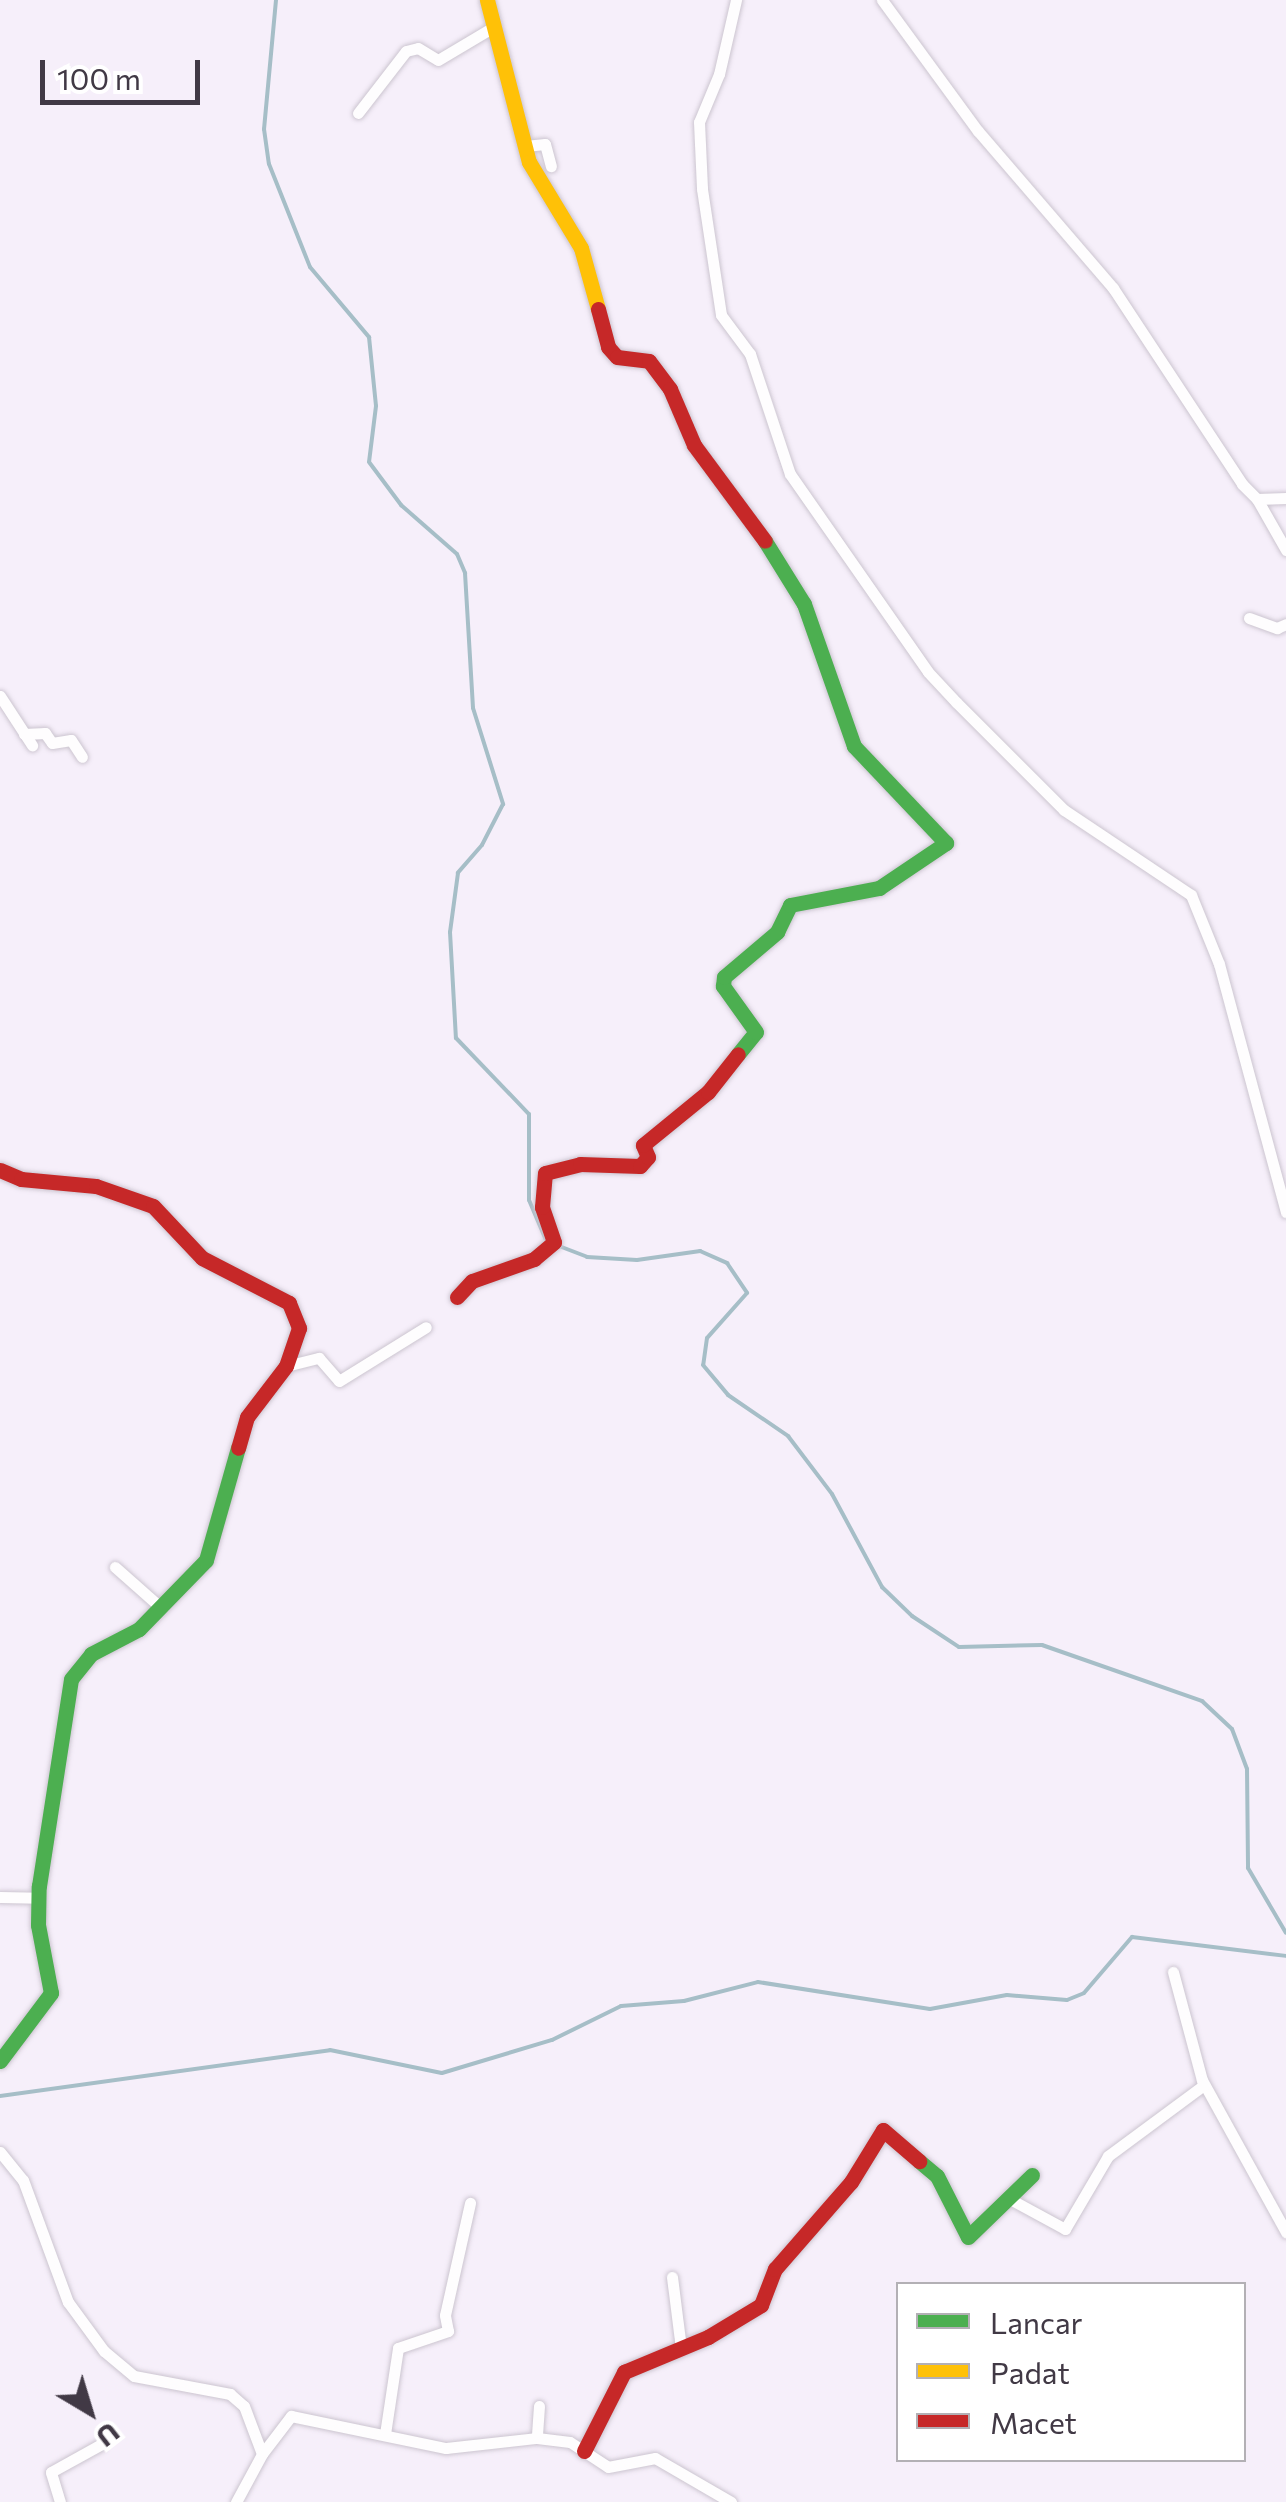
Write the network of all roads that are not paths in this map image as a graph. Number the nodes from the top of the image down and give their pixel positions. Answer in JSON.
{"nodes":[{"id":1,"x":488,"y":0,"type":"edge"},
{"id":2,"x":736,"y":0,"type":"edge"},
{"id":3,"x":882,"y":0,"type":"edge"},
{"id":4,"x":492,"y":28,"type":"junction"},
{"id":5,"x":358,"y":113,"type":"dead end"},
{"id":6,"x":525,"y":146,"type":"junction"},
{"id":7,"x":551,"y":166,"type":"dead end"},
{"id":8,"x":1257,"y":498,"type":"junction"},
{"id":9,"x":1286,"y":498,"type":"edge"},
{"id":10,"x":1286,"y":550,"type":"edge"},
{"id":11,"x":1249,"y":618,"type":"dead end"},
{"id":12,"x":1286,"y":624,"type":"edge"},
{"id":13,"x":0,"y":696,"type":"edge"},
{"id":14,"x":24,"y":734,"type":"junction"},
{"id":15,"x":32,"y":746,"type":"dead end"},
{"id":16,"x":82,"y":757,"type":"dead end"},
{"id":17,"x":0,"y":1170,"type":"edge"},
{"id":18,"x":1286,"y":1212,"type":"edge"},
{"id":19,"x":457,"y":1297,"type":"dead end"},
{"id":20,"x":426,"y":1327,"type":"dead end"},
{"id":21,"x":286,"y":1366,"type":"junction"},
{"id":22,"x":115,"y":1567,"type":"dead end"},
{"id":23,"x":160,"y":1607,"type":"junction"},
{"id":24,"x":0,"y":1897,"type":"edge"},
{"id":25,"x":39,"y":1898,"type":"junction"},
{"id":26,"x":1173,"y":1972,"type":"dead end"},
{"id":27,"x":2,"y":2056,"type":"edge"},
{"id":28,"x":1203,"y":2082,"type":"junction"},
{"id":29,"x":0,"y":2152,"type":"edge"},
{"id":30,"x":1032,"y":2175,"type":"dead end"},
{"id":31,"x":1008,"y":2198,"type":"junction"},
{"id":32,"x":470,"y":2203,"type":"dead end"},
{"id":33,"x":1285,"y":2228,"type":"edge"},
{"id":34,"x":672,"y":2277,"type":"dead end"},
{"id":35,"x":681,"y":2348,"type":"junction"},
{"id":36,"x":539,"y":2406,"type":"dead end"},
{"id":37,"x":385,"y":2434,"type":"junction"},
{"id":38,"x":536,"y":2438,"type":"junction"},
{"id":39,"x":100,"y":2445,"type":"dead end"},
{"id":40,"x":584,"y":2451,"type":"junction"},
{"id":41,"x":262,"y":2454,"type":"junction"},
{"id":42,"x":55,"y":2499,"type":"edge"},
{"id":43,"x":236,"y":2502,"type":"edge"},
{"id":44,"x":731,"y":2502,"type":"edge"}],
"edges":[{"from":1,"to":4,"type":"street"},
{"from":2,"to":18,"type":"street"},
{"from":3,"to":8,"type":"street"},
{"from":4,"to":5,"type":"street"},
{"from":4,"to":6,"type":"street"},
{"from":6,"to":7,"type":"street"},
{"from":6,"to":19,"type":"street"},
{"from":8,"to":9,"type":"street"},
{"from":8,"to":10,"type":"street"},
{"from":11,"to":12,"type":"street"},
{"from":13,"to":14,"type":"street"},
{"from":14,"to":15,"type":"street"},
{"from":14,"to":16,"type":"street"},
{"from":17,"to":21,"type":"street"},
{"from":20,"to":21,"type":"street"},
{"from":21,"to":23,"type":"street"},
{"from":22,"to":23,"type":"street"},
{"from":23,"to":25,"type":"street"},
{"from":24,"to":25,"type":"street"},
{"from":25,"to":27,"type":"street"},
{"from":26,"to":28,"type":"street"},
{"from":28,"to":31,"type":"street"},
{"from":28,"to":33,"type":"street"},
{"from":29,"to":41,"type":"street"},
{"from":30,"to":31,"type":"street"},
{"from":31,"to":35,"type":"street"},
{"from":32,"to":37,"type":"street"},
{"from":34,"to":35,"type":"street"},
{"from":35,"to":40,"type":"street"},
{"from":36,"to":38,"type":"street"},
{"from":37,"to":38,"type":"street"},
{"from":37,"to":41,"type":"street"},
{"from":38,"to":40,"type":"street"},
{"from":39,"to":42,"type":"street"},
{"from":40,"to":44,"type":"street"},
{"from":41,"to":43,"type":"street"}]}
